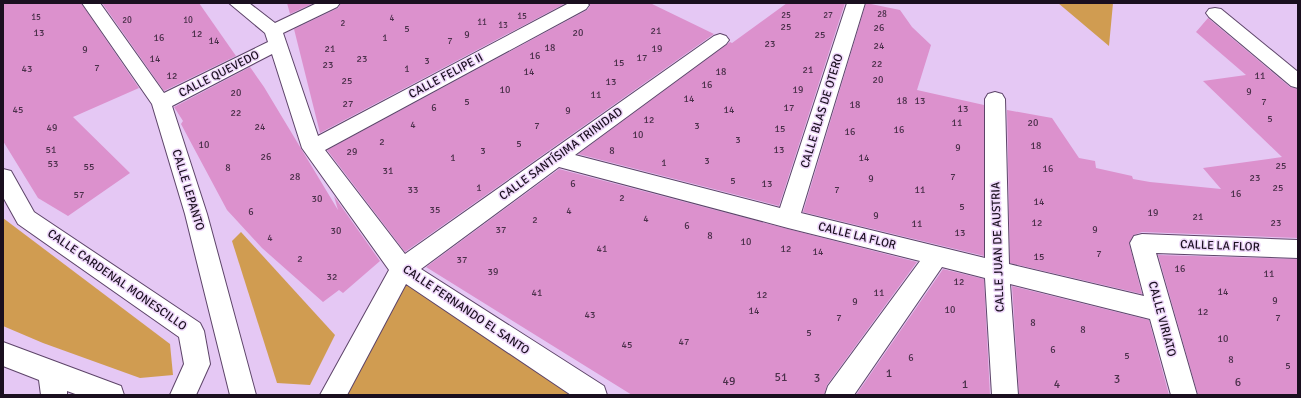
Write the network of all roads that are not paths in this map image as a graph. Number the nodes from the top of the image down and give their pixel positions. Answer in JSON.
{"nodes":[{"id":1,"x":91,"y":3,"type":"edge"},
{"id":2,"x":238,"y":3,"type":"edge"},
{"id":3,"x":331,"y":3,"type":"edge"},
{"id":4,"x":856,"y":3,"type":"edge"},
{"id":5,"x":579,"y":4,"type":"edge"},
{"id":6,"x":1215,"y":13,"type":"dead end"},
{"id":7,"x":275,"y":38,"type":"junction"},
{"id":8,"x":720,"y":40,"type":"dead end"},
{"id":9,"x":1298,"y":82,"type":"edge"},
{"id":10,"x":995,"y":99,"type":"dead end"},
{"id":11,"x":161,"y":103,"type":"junction"},
{"id":12,"x":312,"y":148,"type":"junction"},
{"id":13,"x":556,"y":158,"type":"junction"},
{"id":14,"x":3,"y":176,"type":"edge"},
{"id":15,"x":788,"y":219,"type":"junction"},
{"id":16,"x":1142,"y":243,"type":"joint"},
{"id":17,"x":1298,"y":249,"type":"edge"},
{"id":18,"x":937,"y":256,"type":"junction"},
{"id":19,"x":402,"y":270,"type":"junction"},
{"id":20,"x":997,"y":272,"type":"junction"},
{"id":21,"x":1159,"y":310,"type":"junction"},
{"id":22,"x":3,"y":354,"type":"edge"},
{"id":23,"x":53,"y":384,"type":"edge"},
{"id":24,"x":111,"y":395,"type":"edge"},
{"id":25,"x":183,"y":395,"type":"edge"},
{"id":26,"x":243,"y":395,"type":"edge"},
{"id":27,"x":333,"y":395,"type":"edge"},
{"id":28,"x":594,"y":395,"type":"edge"},
{"id":29,"x":838,"y":395,"type":"edge"},
{"id":30,"x":1004,"y":395,"type":"edge"},
{"id":31,"x":1184,"y":395,"type":"edge"}],
"edges":[{"from":1,"to":11,"type":"main road","name":"CALLE LEPANTO"},
{"from":2,"to":7,"type":"main road"},
{"from":3,"to":7,"type":"main road","name":"CALLE QUEVEDO"},
{"from":4,"to":15,"type":"main road","name":"CALLE BLAS DE OTERO"},
{"from":5,"to":12,"type":"main road","name":"CALLE FELIPE II"},
{"from":6,"to":9,"type":"main road"},
{"from":7,"to":11,"type":"main road","name":"CALLE QUEVEDO"},
{"from":7,"to":12,"type":"main road","name":"CALLE FERNANDO EL SANTO"},
{"from":8,"to":13,"type":"main road","name":"CALLE SANTÍSIMA TRINIDAD"},
{"from":10,"to":20,"type":"main road","name":"CALLE JUAN DE AUSTRIA"},
{"from":11,"to":26,"type":"main road","name":"CALLE LEPANTO"},
{"from":12,"to":19,"type":"main road","name":"CALLE FERNANDO EL SANTO"},
{"from":13,"to":15,"type":"main road","name":"CALLE LA FLOR"},
{"from":13,"to":19,"type":"main road","name":"CALLE SANTÍSIMA TRINIDAD"},
{"from":14,"to":25,"type":"main road","name":"CALLE CARDENAL MONESCILLO"},
{"from":15,"to":18,"type":"main road","name":"CALLE LA FLOR"},
{"from":16,"to":17,"type":"main road","name":"CALLE LA FLOR"},
{"from":16,"to":21,"type":"main road","name":"CALLE VIRIATO"},
{"from":18,"to":20,"type":"main road","name":"CALLE LA FLOR"},
{"from":18,"to":29,"type":"main road"},
{"from":19,"to":27,"type":"main road"},
{"from":19,"to":28,"type":"main road","name":"CALLE FERNANDO EL SANTO"},
{"from":20,"to":21,"type":"main road","name":"CALLE LA FLOR"},
{"from":20,"to":30,"type":"main road","name":"CALLE JUAN DE AUSTRIA"},
{"from":21,"to":31,"type":"main road","name":"CALLE VIRIATO"},
{"from":22,"to":23,"type":"main road"},
{"from":23,"to":24,"type":"main road"}]}
